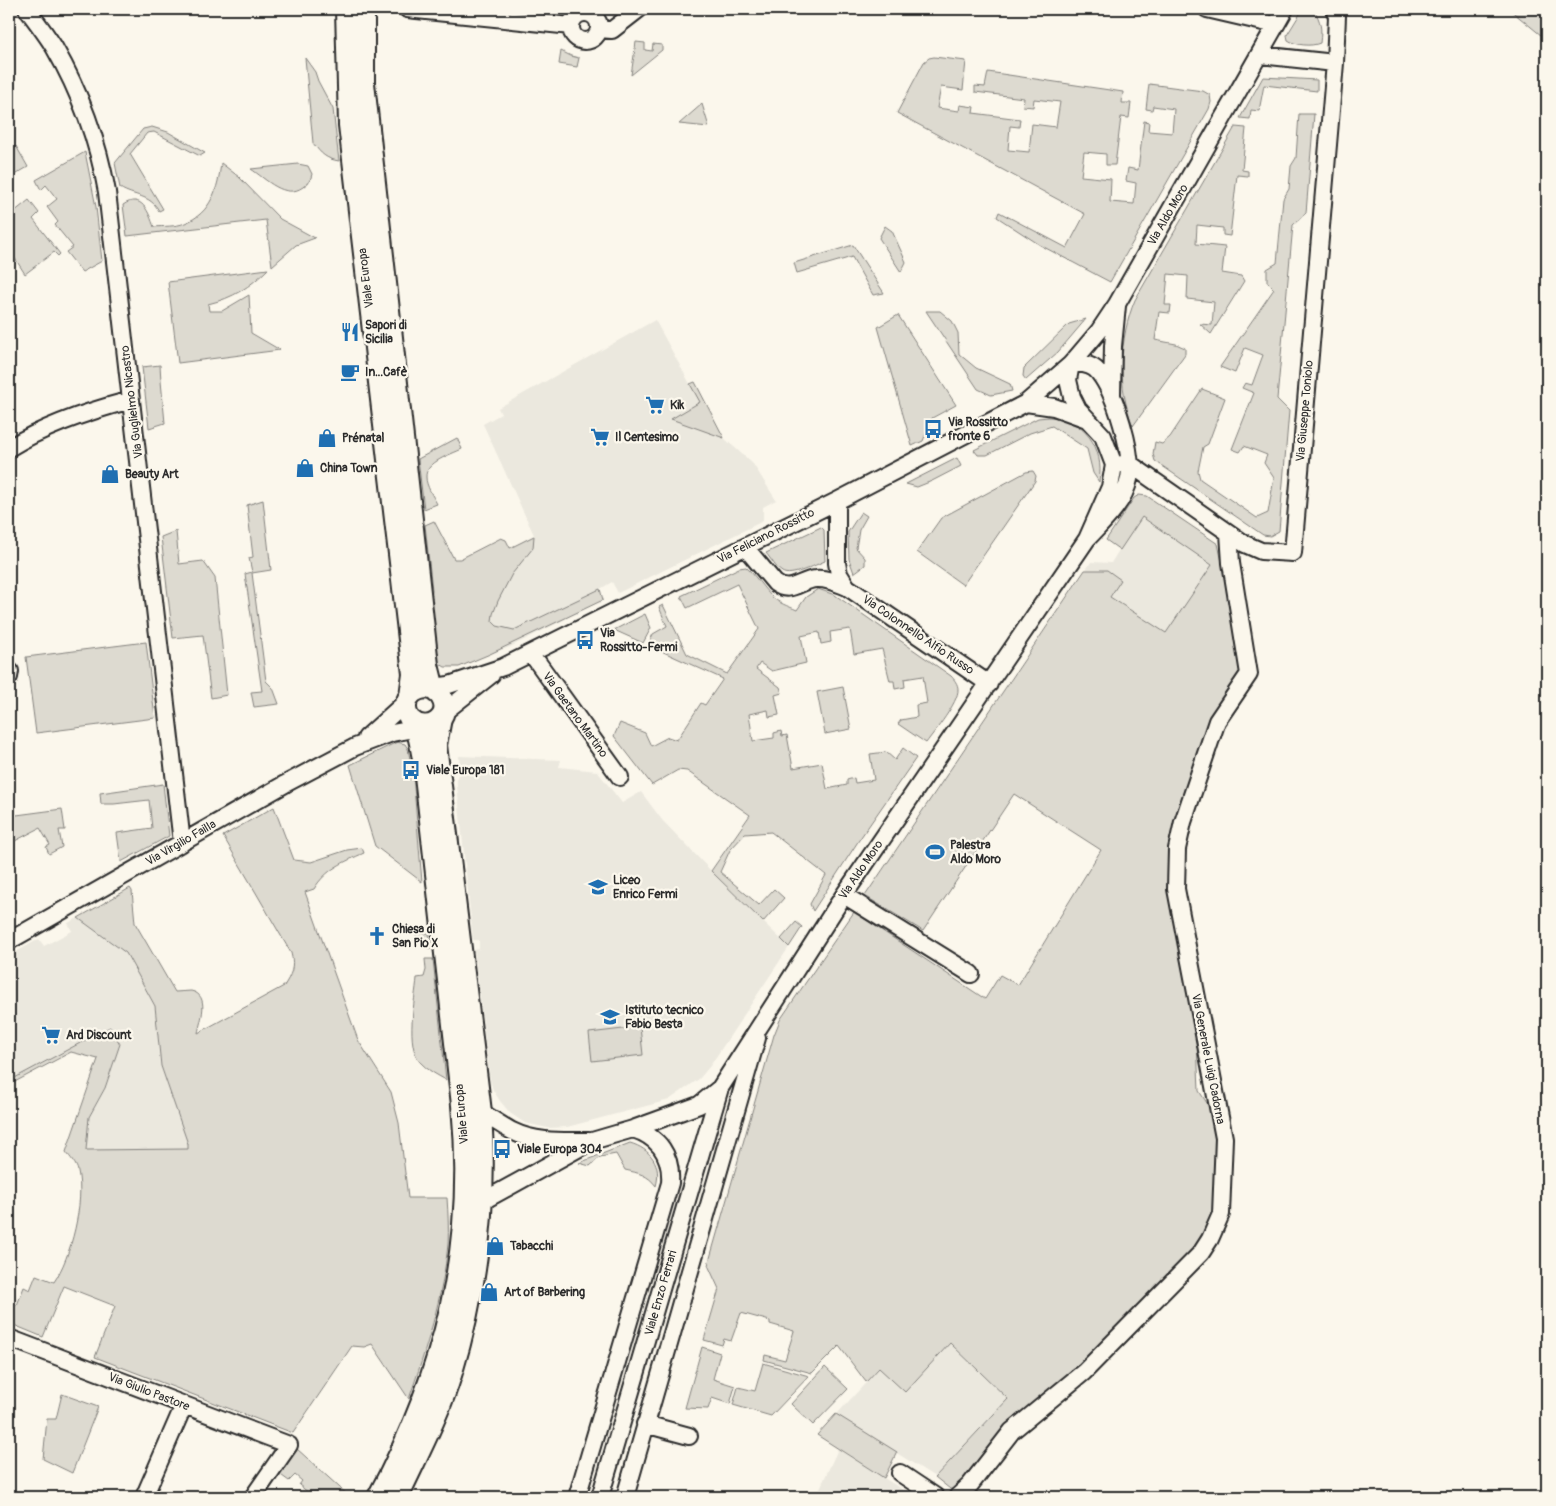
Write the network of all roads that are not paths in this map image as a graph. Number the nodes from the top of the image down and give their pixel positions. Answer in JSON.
{"nodes":[{"id":1,"x":27,"y":9,"type":"edge"},
{"id":2,"x":346,"y":9,"type":"edge"},
{"id":3,"x":364,"y":9,"type":"edge"},
{"id":4,"x":407,"y":9,"type":"edge"},
{"id":5,"x":639,"y":9,"type":"edge"},
{"id":6,"x":1208,"y":9,"type":"edge"},
{"id":7,"x":1285,"y":9,"type":"edge"},
{"id":8,"x":1334,"y":9,"type":"edge"},
{"id":9,"x":1276,"y":25,"type":"junction"},
{"id":10,"x":1260,"y":55,"type":"junction"},
{"id":11,"x":1335,"y":63,"type":"junction"},
{"id":12,"x":1117,"y":304,"type":"junction"},
{"id":13,"x":1071,"y":364,"type":"junction"},
{"id":14,"x":1112,"y":396,"type":"junction"},
{"id":15,"x":131,"y":400,"type":"junction"},
{"id":16,"x":1026,"y":402,"type":"junction"},
{"id":17,"x":1088,"y":419,"type":"junction"},
{"id":18,"x":9,"y":448,"type":"edge"},
{"id":19,"x":1122,"y":464,"type":"junction"},
{"id":20,"x":837,"y":501,"type":"junction"},
{"id":21,"x":1228,"y":533,"type":"junction"},
{"id":22,"x":745,"y":547,"type":"junction"},
{"id":23,"x":837,"y":563,"type":"junction"},
{"id":24,"x":814,"y":579,"type":"junction"},
{"id":25,"x":847,"y":587,"type":"junction"},
{"id":26,"x":531,"y":653,"type":"junction"},
{"id":27,"x":503,"y":667,"type":"junction"},
{"id":28,"x":989,"y":684,"type":"junction"},
{"id":29,"x":425,"y":707,"type":"junction"},
{"id":30,"x":355,"y":747,"type":"junction"},
{"id":31,"x":620,"y":777,"type":"dead end"},
{"id":32,"x":182,"y":843,"type":"junction"},
{"id":33,"x":844,"y":895,"type":"junction"},
{"id":34,"x":9,"y":941,"type":"edge"},
{"id":35,"x":971,"y":974,"type":"dead end"},
{"id":36,"x":761,"y":1022,"type":"junction"},
{"id":37,"x":720,"y":1088,"type":"junction"},
{"id":38,"x":481,"y":1112,"type":"junction"},
{"id":39,"x":464,"y":1127,"type":"junction"},
{"id":40,"x":633,"y":1129,"type":"junction"},
{"id":41,"x":592,"y":1141,"type":"junction"},
{"id":42,"x":475,"y":1196,"type":"junction"},
{"id":43,"x":9,"y":1338,"type":"edge"},
{"id":44,"x":184,"y":1405,"type":"junction"},
{"id":45,"x":645,"y":1424,"type":"junction"},
{"id":46,"x":689,"y":1436,"type":"dead end"},
{"id":47,"x":900,"y":1473,"type":"dead end"},
{"id":48,"x":144,"y":1497,"type":"edge"},
{"id":49,"x":252,"y":1497,"type":"edge"},
{"id":50,"x":378,"y":1497,"type":"edge"},
{"id":51,"x":398,"y":1497,"type":"edge"},
{"id":52,"x":577,"y":1497,"type":"edge"},
{"id":53,"x":600,"y":1497,"type":"edge"},
{"id":54,"x":625,"y":1497,"type":"edge"},
{"id":55,"x":936,"y":1497,"type":"edge"},
{"id":56,"x":957,"y":1497,"type":"edge"}],
"edges":[{"from":1,"to":15,"type":"street","name":"Via Guglielmo Nicastro"},
{"from":2,"to":29,"type":"main road","name":"Viale Europa"},
{"from":3,"to":29,"type":"main road","name":"Viale Europa"},
{"from":4,"to":5,"type":"street"},
{"from":6,"to":9,"type":"street"},
{"from":7,"to":9,"type":"street","name":"Via Aldo Moro"},
{"from":8,"to":11,"type":"street"},
{"from":9,"to":10,"type":"street","name":"Via Aldo Moro"},
{"from":10,"to":11,"type":"street"},
{"from":10,"to":12,"type":"street","name":"Via Aldo Moro"},
{"from":11,"to":21,"type":"street","name":"Via Giuseppe Toniolo"},
{"from":12,"to":13,"type":"street","name":"Via Aldo Moro"},
{"from":12,"to":14,"type":"street"},
{"from":13,"to":14,"type":"street"},
{"from":13,"to":16,"type":"street","name":"Via Aldo Moro"},
{"from":13,"to":17,"type":"street"},
{"from":14,"to":19,"type":"street"},
{"from":15,"to":18,"type":"street"},
{"from":15,"to":32,"type":"street","name":"Via Guglielmo Nicastro"},
{"from":16,"to":17,"type":"street"},
{"from":16,"to":20,"type":"street","name":"Via Feliciano Rossitto"},
{"from":17,"to":19,"type":"street"},
{"from":19,"to":21,"type":"street","name":"Via Giuseppe Toniolo"},
{"from":19,"to":28,"type":"street","name":"Via Aldo Moro"},
{"from":20,"to":22,"type":"street","name":"Via Feliciano Rossitto"},
{"from":20,"to":23,"type":"street"},
{"from":21,"to":56,"type":"street","name":"Via Generale Luigi Cadorna"},
{"from":22,"to":24,"type":"street"},
{"from":22,"to":26,"type":"street","name":"Via Feliciano Rossitto"},
{"from":23,"to":24,"type":"street"},
{"from":23,"to":25,"type":"street"},
{"from":24,"to":25,"type":"street","name":"Via Colonnello Alfio Russo"},
{"from":25,"to":28,"type":"street","name":"Via Colonnello Alfio Russo"},
{"from":26,"to":27,"type":"street","name":"Via Feliciano Rossitto"},
{"from":26,"to":31,"type":"street","name":"Via Gaetano Martino"},
{"from":27,"to":29,"type":"street"},
{"from":27,"to":29,"type":"street"},
{"from":28,"to":33,"type":"street","name":"Via Aldo Moro"},
{"from":29,"to":30,"type":"street"},
{"from":29,"to":30,"type":"street"},
{"from":29,"to":38,"type":"main road","name":"Viale Europa"},
{"from":29,"to":39,"type":"main road","name":"Viale Europa"},
{"from":30,"to":32,"type":"street","name":"Via Virgilio Failla"},
{"from":32,"to":34,"type":"street","name":"Via Virgilio Failla"},
{"from":33,"to":35,"type":"street"},
{"from":33,"to":36,"type":"street","name":"Via Aldo Moro"},
{"from":36,"to":37,"type":"street","name":"Via Aldo Moro"},
{"from":36,"to":45,"type":"street"},
{"from":37,"to":40,"type":"street","name":"Via Aldo Moro"},
{"from":37,"to":53,"type":"street","name":"Viale Enzo Ferrari"},
{"from":38,"to":39,"type":"street"},
{"from":38,"to":41,"type":"street"},
{"from":38,"to":42,"type":"main road","name":"Viale Europa"},
{"from":39,"to":42,"type":"main road","name":"Viale Europa"},
{"from":40,"to":41,"type":"street","name":"Via Aldo Moro"},
{"from":40,"to":52,"type":"street"},
{"from":41,"to":42,"type":"street"},
{"from":42,"to":50,"type":"main road","name":"Viale Europa"},
{"from":42,"to":51,"type":"main road","name":"Viale Europa"},
{"from":43,"to":44,"type":"street","name":"Via Giulio Pastore"},
{"from":44,"to":48,"type":"street"},
{"from":44,"to":49,"type":"street","name":"Via Giulio Pastore"},
{"from":45,"to":46,"type":"street"},
{"from":45,"to":54,"type":"street"},
{"from":47,"to":55,"type":"street"}]}
